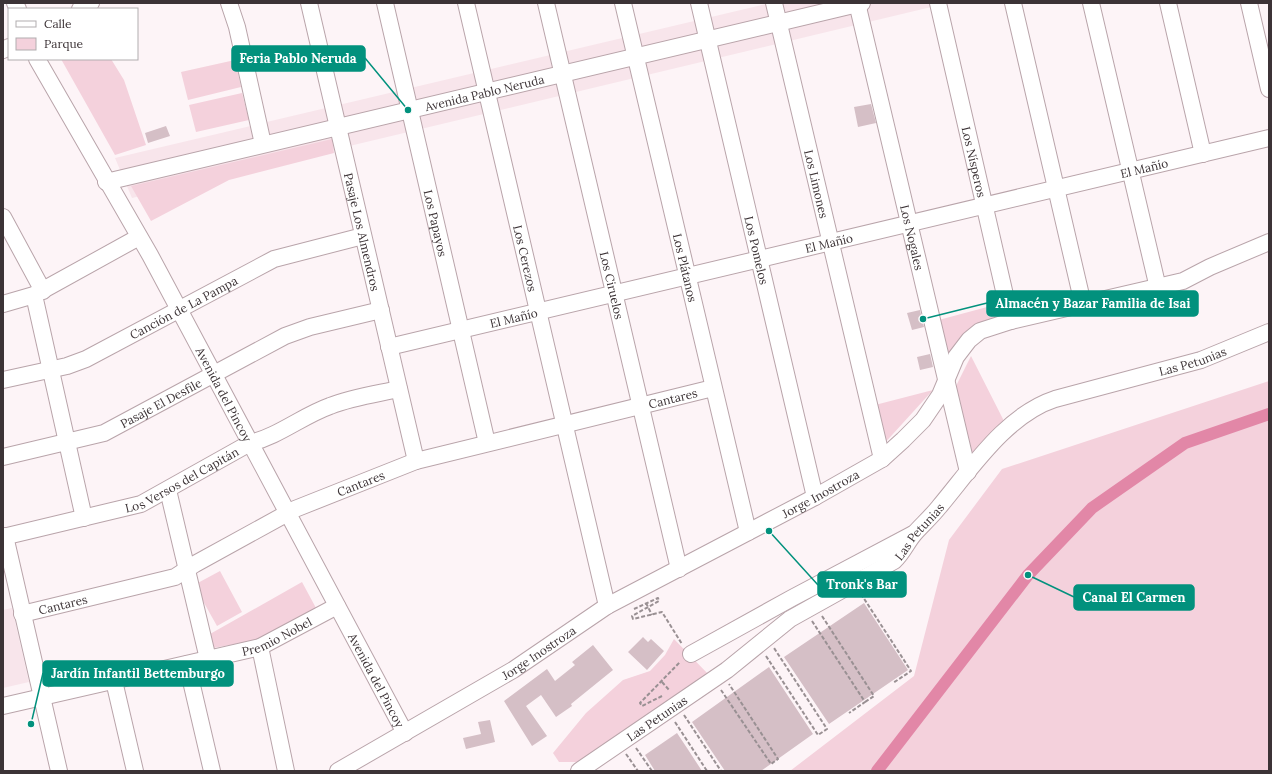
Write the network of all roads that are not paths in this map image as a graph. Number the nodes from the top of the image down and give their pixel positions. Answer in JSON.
{"nodes":[{"id":1,"x":91,"y":3,"type":"edge"},
{"id":2,"x":229,"y":3,"type":"edge"},
{"id":3,"x":309,"y":3,"type":"edge"},
{"id":4,"x":385,"y":3,"type":"edge"},
{"id":5,"x":466,"y":3,"type":"edge"},
{"id":6,"x":546,"y":3,"type":"edge"},
{"id":7,"x":623,"y":3,"type":"edge"},
{"id":8,"x":699,"y":3,"type":"edge"},
{"id":9,"x":774,"y":3,"type":"edge"},
{"id":10,"x":859,"y":3,"type":"edge"},
{"id":11,"x":938,"y":3,"type":"edge"},
{"id":12,"x":1013,"y":3,"type":"edge"},
{"id":13,"x":1091,"y":3,"type":"edge"},
{"id":14,"x":1168,"y":3,"type":"edge"},
{"id":15,"x":1249,"y":3,"type":"edge"},
{"id":16,"x":82,"y":8,"type":"edge"},
{"id":17,"x":779,"y":23,"type":"junction"},
{"id":18,"x":707,"y":40,"type":"junction"},
{"id":19,"x":635,"y":57,"type":"junction"},
{"id":20,"x":38,"y":60,"type":"edge"},
{"id":21,"x":562,"y":74,"type":"junction"},
{"id":22,"x":1269,"y":89,"type":"edge"},
{"id":23,"x":487,"y":92,"type":"junction"},
{"id":24,"x":410,"y":110,"type":"junction"},
{"id":25,"x":338,"y":127,"type":"junction"},
{"id":26,"x":1269,"y":138,"type":"edge"},
{"id":27,"x":263,"y":144,"type":"junction"},
{"id":28,"x":1203,"y":154,"type":"junction"},
{"id":29,"x":1131,"y":171,"type":"junction"},
{"id":30,"x":106,"y":182,"type":"junction"},
{"id":31,"x":1057,"y":189,"type":"junction"},
{"id":32,"x":984,"y":206,"type":"junction"},
{"id":33,"x":3,"y":217,"type":"edge"},
{"id":34,"x":909,"y":224,"type":"junction"},
{"id":35,"x":364,"y":236,"type":"junction"},
{"id":36,"x":139,"y":237,"type":"junction"},
{"id":37,"x":830,"y":242,"type":"junction"},
{"id":38,"x":1269,"y":242,"type":"edge"},
{"id":39,"x":759,"y":259,"type":"junction"},
{"id":40,"x":687,"y":276,"type":"junction"},
{"id":41,"x":1158,"y":288,"type":"junction"},
{"id":42,"x":38,"y":293,"type":"junction"},
{"id":43,"x":614,"y":294,"type":"junction"},
{"id":44,"x":3,"y":304,"type":"edge"},
{"id":45,"x":1083,"y":304,"type":"junction"},
{"id":46,"x":178,"y":309,"type":"junction"},
{"id":47,"x":381,"y":310,"type":"junction"},
{"id":48,"x":538,"y":312,"type":"junction"},
{"id":49,"x":1011,"y":321,"type":"junction"},
{"id":50,"x":461,"y":330,"type":"junction"},
{"id":51,"x":1269,"y":332,"type":"edge"},
{"id":52,"x":389,"y":347,"type":"junction"},
{"id":53,"x":51,"y":370,"type":"junction"},
{"id":54,"x":213,"y":375,"type":"junction"},
{"id":55,"x":3,"y":380,"type":"edge"},
{"id":56,"x":947,"y":382,"type":"junction"},
{"id":57,"x":713,"y":388,"type":"junction"},
{"id":58,"x":399,"y":389,"type":"junction"},
{"id":59,"x":641,"y":406,"type":"junction"},
{"id":60,"x":564,"y":425,"type":"junction"},
{"id":61,"x":67,"y":442,"type":"junction"},
{"id":62,"x":250,"y":443,"type":"junction"},
{"id":63,"x":487,"y":443,"type":"junction"},
{"id":64,"x":3,"y":457,"type":"edge"},
{"id":65,"x":882,"y":459,"type":"junction"},
{"id":66,"x":416,"y":461,"type":"junction"},
{"id":67,"x":968,"y":472,"type":"junction"},
{"id":68,"x":168,"y":490,"type":"junction"},
{"id":69,"x":815,"y":497,"type":"junction"},
{"id":70,"x":287,"y":513,"type":"junction"},
{"id":71,"x":84,"y":518,"type":"junction"},
{"id":72,"x":748,"y":532,"type":"junction"},
{"id":73,"x":914,"y":534,"type":"junction"},
{"id":74,"x":4,"y":537,"type":"edge"},
{"id":75,"x":679,"y":569,"type":"junction"},
{"id":76,"x":187,"y":570,"type":"junction"},
{"id":77,"x":613,"y":603,"type":"junction"},
{"id":78,"x":337,"y":606,"type":"junction"},
{"id":79,"x":22,"y":614,"type":"junction"},
{"id":80,"x":260,"y":647,"type":"junction"},
{"id":81,"x":686,"y":653,"type":"road end"},
{"id":82,"x":208,"y":659,"type":"junction"},
{"id":83,"x":187,"y":664,"type":"junction"},
{"id":84,"x":114,"y":681,"type":"junction"},
{"id":85,"x":42,"y":698,"type":"junction"},
{"id":86,"x":3,"y":706,"type":"edge"},
{"id":87,"x":405,"y":733,"type":"junction"},
{"id":88,"x":357,"y":766,"type":"edge"},
{"id":89,"x":59,"y":771,"type":"edge"},
{"id":90,"x":135,"y":771,"type":"edge"},
{"id":91,"x":212,"y":771,"type":"edge"},
{"id":92,"x":286,"y":771,"type":"edge"},
{"id":93,"x":338,"y":771,"type":"edge"},
{"id":94,"x":579,"y":771,"type":"edge"}],
"edges":[{"from":1,"to":16,"type":"street"},
{"from":2,"to":27,"type":"street"},
{"from":3,"to":25,"type":"street","name":"Pasaje Los Almendros"},
{"from":4,"to":24,"type":"street","name":"Los Papayos"},
{"from":5,"to":23,"type":"street","name":"Los Cerezos"},
{"from":6,"to":21,"type":"street","name":"Los Ciruelos"},
{"from":7,"to":19,"type":"street","name":"Los Plátanos"},
{"from":8,"to":18,"type":"street","name":"Los Pomelos"},
{"from":9,"to":17,"type":"street","name":"Los Limones"},
{"from":10,"to":17,"type":"street","name":"Avenida Pablo Neruda"},
{"from":10,"to":34,"type":"street","name":"Los Nogales"},
{"from":11,"to":32,"type":"street","name":"Los Nísperos"},
{"from":12,"to":31,"type":"street"},
{"from":13,"to":29,"type":"street"},
{"from":14,"to":28,"type":"street"},
{"from":15,"to":22,"type":"street"},
{"from":17,"to":18,"type":"street","name":"Avenida Pablo Neruda"},
{"from":17,"to":37,"type":"street","name":"Los Limones"},
{"from":18,"to":19,"type":"street","name":"Avenida Pablo Neruda"},
{"from":18,"to":39,"type":"street","name":"Los Pomelos"},
{"from":19,"to":21,"type":"street","name":"Avenida Pablo Neruda"},
{"from":19,"to":40,"type":"street","name":"Los Plátanos"},
{"from":20,"to":30,"type":"street","name":"Avenida del Pincoy"},
{"from":21,"to":23,"type":"street","name":"Avenida Pablo Neruda"},
{"from":21,"to":43,"type":"street","name":"Los Ciruelos"},
{"from":23,"to":24,"type":"street","name":"Avenida Pablo Neruda"},
{"from":23,"to":48,"type":"street","name":"Los Cerezos"},
{"from":24,"to":25,"type":"street","name":"Avenida Pablo Neruda"},
{"from":24,"to":50,"type":"street","name":"Los Papayos"},
{"from":25,"to":27,"type":"street","name":"Avenida Pablo Neruda"},
{"from":25,"to":35,"type":"street","name":"Pasaje Los Almendros"},
{"from":26,"to":28,"type":"street","name":"El Mañío"},
{"from":27,"to":30,"type":"street","name":"Avenida Pablo Neruda"},
{"from":28,"to":29,"type":"street","name":"El Mañío"},
{"from":29,"to":31,"type":"street","name":"El Mañío"},
{"from":29,"to":41,"type":"street"},
{"from":30,"to":36,"type":"street","name":"Avenida del Pincoy"},
{"from":31,"to":32,"type":"street","name":"El Mañío"},
{"from":31,"to":45,"type":"street"},
{"from":32,"to":34,"type":"street","name":"El Mañío"},
{"from":32,"to":49,"type":"street","name":"Los Nísperos"},
{"from":33,"to":42,"type":"street"},
{"from":34,"to":37,"type":"street","name":"El Mañío"},
{"from":34,"to":56,"type":"street","name":"Los Nogales"},
{"from":35,"to":46,"type":"street","name":"Canción de La Pampa"},
{"from":35,"to":47,"type":"street","name":"Pasaje Los Almendros"},
{"from":36,"to":42,"type":"street"},
{"from":36,"to":46,"type":"street","name":"Avenida del Pincoy"},
{"from":37,"to":39,"type":"street","name":"El Mañío"},
{"from":37,"to":65,"type":"street","name":"Los Limones"},
{"from":38,"to":41,"type":"street","name":"Jorge Inostroza"},
{"from":39,"to":40,"type":"street","name":"El Mañío"},
{"from":39,"to":69,"type":"street","name":"Los Pomelos"},
{"from":40,"to":43,"type":"street","name":"El Mañío"},
{"from":40,"to":57,"type":"street","name":"Los Plátanos"},
{"from":41,"to":45,"type":"street","name":"Jorge Inostroza"},
{"from":42,"to":44,"type":"street"},
{"from":42,"to":53,"type":"street"},
{"from":43,"to":48,"type":"street","name":"El Mañío"},
{"from":43,"to":59,"type":"street","name":"Los Ciruelos"},
{"from":45,"to":49,"type":"street","name":"Jorge Inostroza"},
{"from":46,"to":53,"type":"street","name":"Canción de La Pampa"},
{"from":46,"to":54,"type":"street","name":"Avenida del Pincoy"},
{"from":47,"to":52,"type":"street","name":"Pasaje Los Almendros"},
{"from":47,"to":54,"type":"street","name":"Pasaje El Desfile"},
{"from":48,"to":50,"type":"street","name":"El Mañío"},
{"from":48,"to":60,"type":"street","name":"Los Cerezos"},
{"from":49,"to":56,"type":"street","name":"Jorge Inostroza"},
{"from":50,"to":52,"type":"street","name":"El Mañío"},
{"from":50,"to":63,"type":"street","name":"Los Papayos"},
{"from":51,"to":67,"type":"street","name":"Las Petunias"},
{"from":52,"to":58,"type":"street","name":"Pasaje Los Almendros"},
{"from":53,"to":55,"type":"street","name":"Canción de La Pampa"},
{"from":53,"to":61,"type":"street"},
{"from":54,"to":61,"type":"street","name":"Pasaje El Desfile"},
{"from":54,"to":62,"type":"street","name":"Avenida del Pincoy"},
{"from":56,"to":65,"type":"street","name":"Jorge Inostroza"},
{"from":56,"to":67,"type":"street","name":"Los Nogales"},
{"from":57,"to":59,"type":"street","name":"Cantares"},
{"from":57,"to":72,"type":"street","name":"Los Plátanos"},
{"from":58,"to":62,"type":"street","name":"Los Versos del Capitán"},
{"from":58,"to":66,"type":"street","name":"Pasaje Los Almendros"},
{"from":59,"to":60,"type":"street","name":"Cantares"},
{"from":59,"to":75,"type":"street","name":"Los Ciruelos"},
{"from":60,"to":63,"type":"street","name":"Cantares"},
{"from":60,"to":77,"type":"street","name":"Los Cerezos"},
{"from":61,"to":64,"type":"street","name":"Pasaje El Desfile"},
{"from":61,"to":71,"type":"street"},
{"from":62,"to":68,"type":"street","name":"Los Versos del Capitán"},
{"from":62,"to":70,"type":"street","name":"Avenida del Pincoy"},
{"from":63,"to":66,"type":"street","name":"Cantares"},
{"from":65,"to":69,"type":"street","name":"Jorge Inostroza"},
{"from":66,"to":70,"type":"street","name":"Cantares"},
{"from":67,"to":73,"type":"street","name":"Las Petunias"},
{"from":68,"to":71,"type":"street","name":"Los Versos del Capitán"},
{"from":68,"to":76,"type":"street"},
{"from":69,"to":72,"type":"street","name":"Jorge Inostroza"},
{"from":70,"to":76,"type":"street","name":"Cantares"},
{"from":70,"to":78,"type":"street","name":"Avenida del Pincoy"},
{"from":71,"to":74,"type":"street","name":"Los Versos del Capitán"},
{"from":72,"to":75,"type":"street","name":"Jorge Inostroza"},
{"from":73,"to":81,"type":"street"},
{"from":73,"to":94,"type":"street","name":"Las Petunias"},
{"from":74,"to":79,"type":"street"},
{"from":75,"to":77,"type":"street","name":"Jorge Inostroza"},
{"from":76,"to":79,"type":"street","name":"Cantares"},
{"from":76,"to":82,"type":"street"},
{"from":77,"to":87,"type":"street","name":"Jorge Inostroza"},
{"from":78,"to":80,"type":"street","name":"Premio Nobel"},
{"from":78,"to":87,"type":"street","name":"Avenida del Pincoy"},
{"from":79,"to":85,"type":"street"},
{"from":80,"to":82,"type":"street","name":"Premio Nobel"},
{"from":80,"to":92,"type":"street"},
{"from":82,"to":83,"type":"street","name":"Premio Nobel"},
{"from":83,"to":84,"type":"street","name":"Premio Nobel"},
{"from":83,"to":91,"type":"street"},
{"from":84,"to":85,"type":"street","name":"Premio Nobel"},
{"from":84,"to":90,"type":"street"},
{"from":85,"to":86,"type":"street","name":"Premio Nobel"},
{"from":85,"to":89,"type":"street"},
{"from":87,"to":88,"type":"street","name":"Jorge Inostroza"},
{"from":88,"to":93,"type":"street","name":"Jorge Inostroza"}]}
